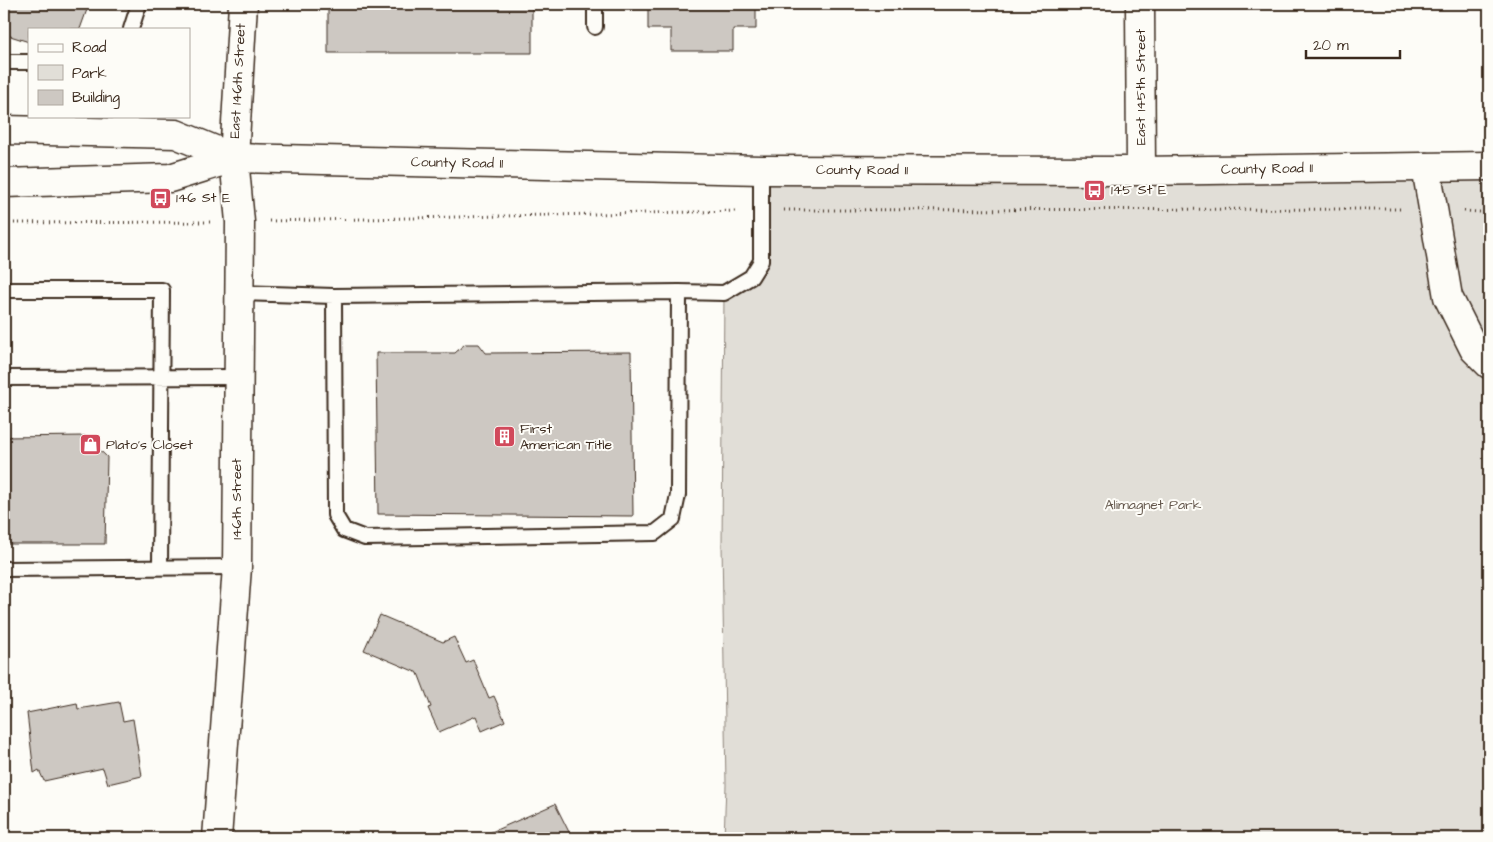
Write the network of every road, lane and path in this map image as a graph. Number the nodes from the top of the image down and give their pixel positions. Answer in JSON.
{"nodes":[{"id":1,"x":139,"y":4,"type":"edge"},
{"id":2,"x":243,"y":4,"type":"edge"},
{"id":3,"x":595,"y":4,"type":"edge"},
{"id":4,"x":1140,"y":4,"type":"edge"},
{"id":5,"x":595,"y":27,"type":"dead end"},
{"id":6,"x":131,"y":28,"type":"edge"},
{"id":7,"x":4,"y":62,"type":"edge"},
{"id":8,"x":28,"y":62,"type":"edge"},
{"id":9,"x":4,"y":130,"type":"edge"},
{"id":10,"x":234,"y":158,"type":"junction"},
{"id":11,"x":1489,"y":166,"type":"edge"},
{"id":12,"x":1426,"y":167,"type":"junction"},
{"id":13,"x":761,"y":170,"type":"junction"},
{"id":14,"x":1141,"y":171,"type":"junction"},
{"id":15,"x":4,"y":183,"type":"edge"},
{"id":16,"x":1480,"y":212,"type":"dead end"},
{"id":17,"x":1489,"y":212,"type":"edge"},
{"id":18,"x":4,"y":290,"type":"edge"},
{"id":19,"x":679,"y":292,"type":"junction"},
{"id":20,"x":239,"y":293,"type":"junction"},
{"id":21,"x":334,"y":296,"type":"junction"},
{"id":22,"x":1489,"y":364,"type":"edge"},
{"id":23,"x":238,"y":377,"type":"junction"},
{"id":24,"x":4,"y":378,"type":"edge"},
{"id":25,"x":161,"y":378,"type":"junction"},
{"id":26,"x":4,"y":568,"type":"edge"},
{"id":27,"x":160,"y":568,"type":"junction"},
{"id":28,"x":237,"y":568,"type":"junction"},
{"id":29,"x":217,"y":838,"type":"edge"}],
"edges":[{"from":1,"to":6,"type":"lane"},
{"from":2,"to":10,"type":"street","name":"East 146th Street"},
{"from":3,"to":5,"type":"lane"},
{"from":4,"to":14,"type":"street","name":"East 145th Street"},
{"from":7,"to":8,"type":"lane"},
{"from":9,"to":10,"type":"street","name":"County Road 11"},
{"from":10,"to":13,"type":"street","name":"County Road 11"},
{"from":10,"to":15,"type":"street","name":"County Road 11"},
{"from":10,"to":20,"type":"street","name":"146th Street"},
{"from":11,"to":12,"type":"street","name":"County Road 11"},
{"from":12,"to":14,"type":"street","name":"County Road 11"},
{"from":12,"to":22,"type":"street"},
{"from":13,"to":14,"type":"street","name":"County Road 11"},
{"from":13,"to":19,"type":"lane"},
{"from":16,"to":17,"type":"path"},
{"from":18,"to":25,"type":"lane"},
{"from":19,"to":21,"type":"lane"},
{"from":19,"to":21,"type":"lane"},
{"from":20,"to":21,"type":"lane"},
{"from":20,"to":23,"type":"street","name":"146th Street"},
{"from":23,"to":25,"type":"lane"},
{"from":23,"to":28,"type":"street","name":"146th Street"},
{"from":24,"to":25,"type":"lane"},
{"from":25,"to":27,"type":"lane"},
{"from":26,"to":27,"type":"lane"},
{"from":27,"to":28,"type":"lane"},
{"from":28,"to":29,"type":"street","name":"146th Street"}]}
